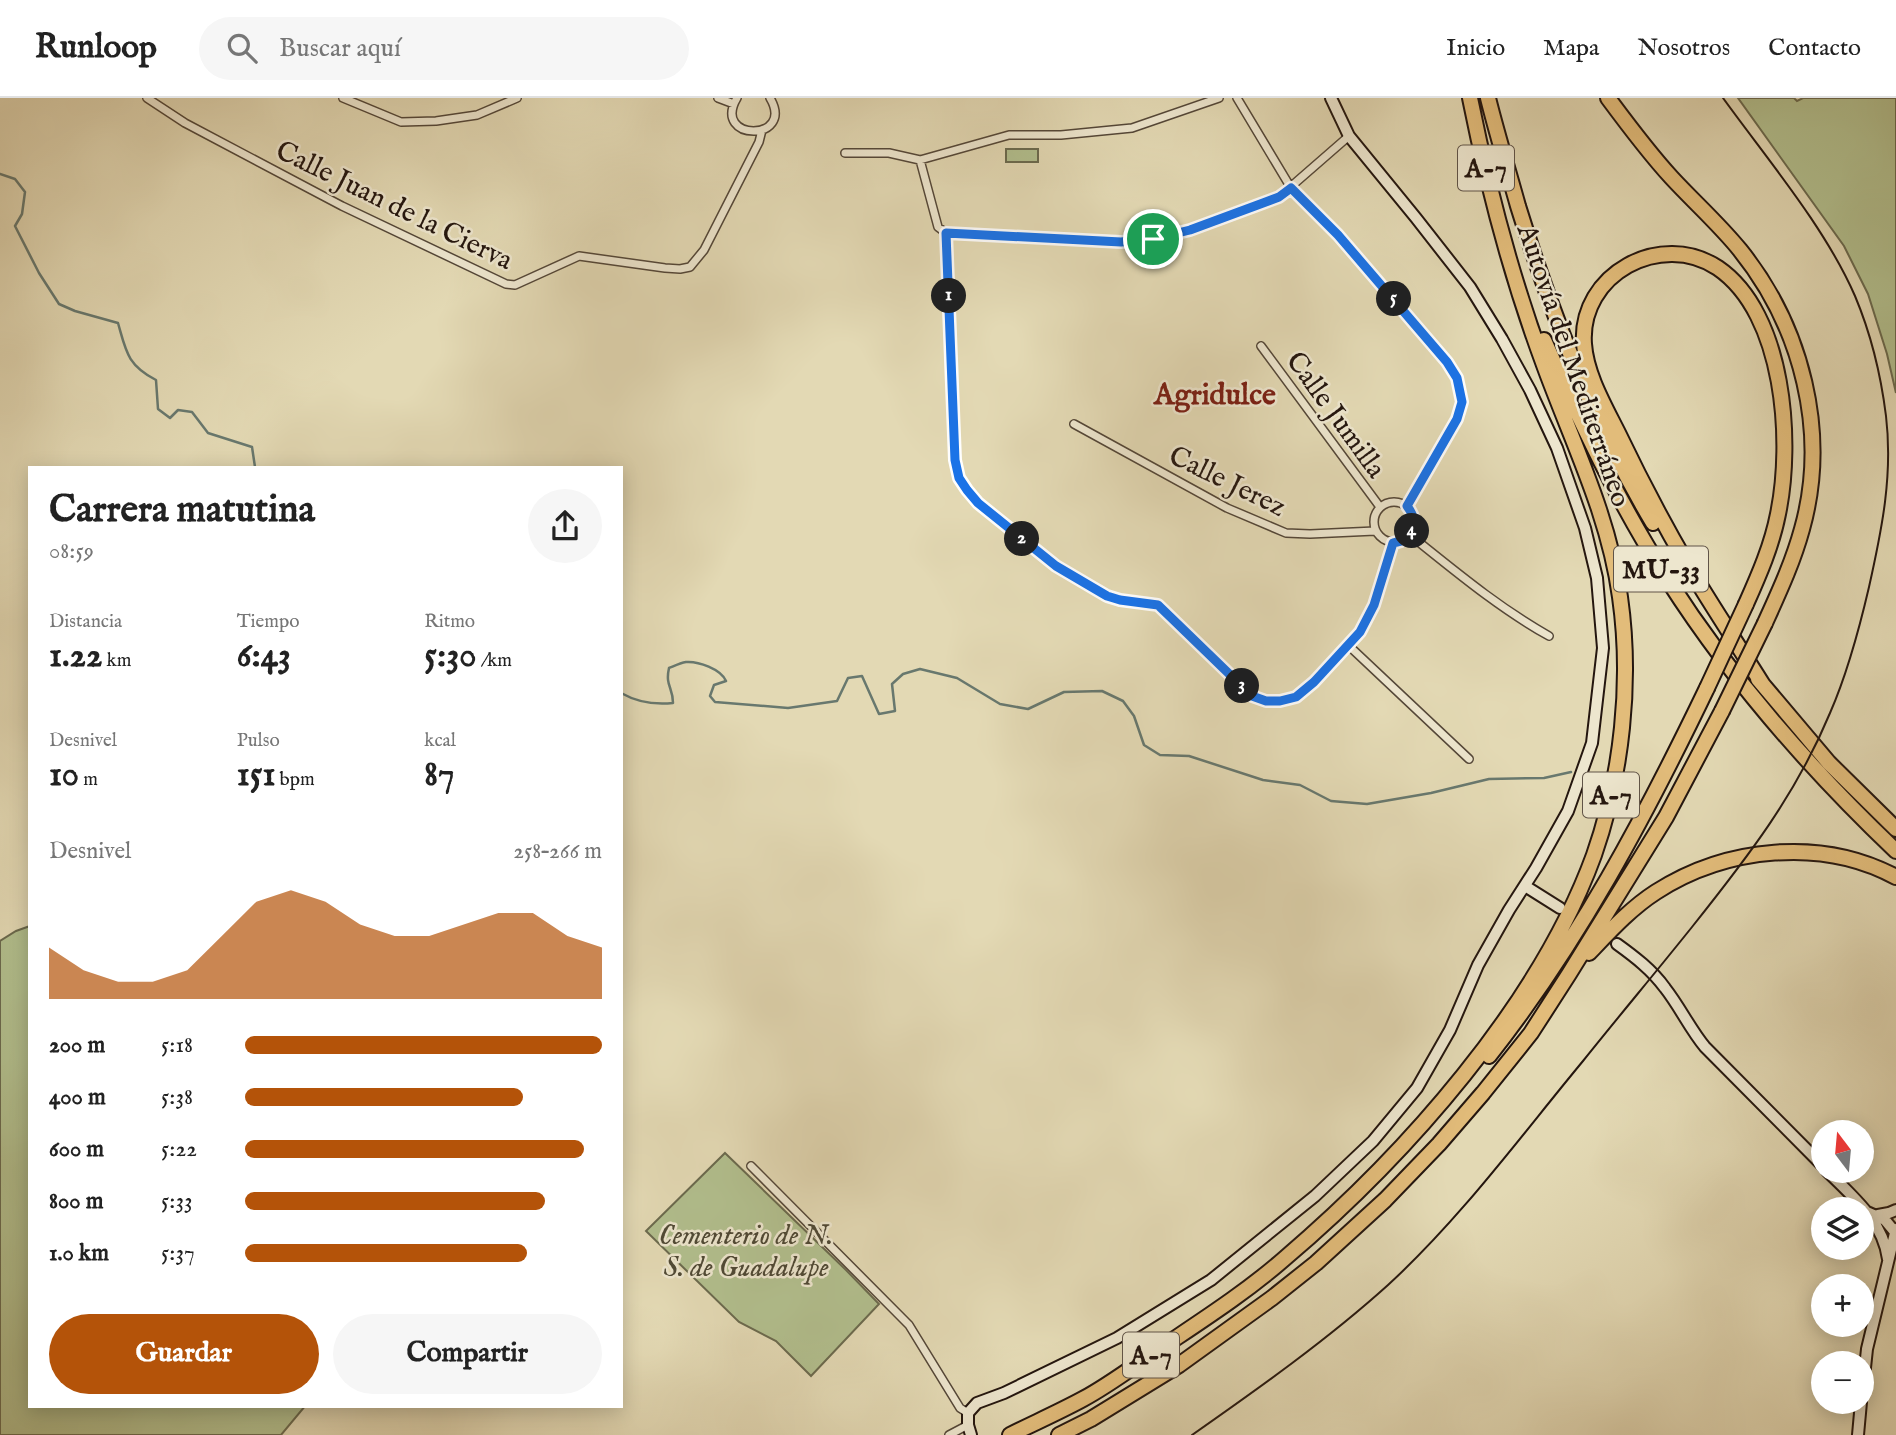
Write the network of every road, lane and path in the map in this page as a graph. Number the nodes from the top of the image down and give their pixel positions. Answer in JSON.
{"nodes":[{"id":1,"x":147,"y":98,"type":"edge"},
{"id":2,"x":343,"y":98,"type":"edge"},
{"id":3,"x":517,"y":98,"type":"edge"},
{"id":4,"x":718,"y":98,"type":"edge"},
{"id":5,"x":770,"y":98,"type":"edge"},
{"id":6,"x":1219,"y":98,"type":"edge"},
{"id":7,"x":1237,"y":98,"type":"edge"},
{"id":8,"x":1331,"y":98,"type":"edge"},
{"id":9,"x":1471,"y":98,"type":"edge"},
{"id":10,"x":1488,"y":98,"type":"edge"},
{"id":11,"x":1608,"y":98,"type":"edge"},
{"id":12,"x":735,"y":100,"type":"edge"},
{"id":13,"x":762,"y":130,"type":"junction"},
{"id":14,"x":1349,"y":136,"type":"junction"},
{"id":15,"x":845,"y":153,"type":"dead end"},
{"id":16,"x":920,"y":160,"type":"junction"},
{"id":17,"x":1291,"y":188,"type":"junction"},
{"id":18,"x":946,"y":233,"type":"junction"},
{"id":19,"x":1504,"y":238,"type":"junction"},
{"id":20,"x":1261,"y":346,"type":"dead end"},
{"id":21,"x":1074,"y":424,"type":"dead end"},
{"id":22,"x":1407,"y":506,"type":"junction"},
{"id":23,"x":1380,"y":507,"type":"junction"},
{"id":24,"x":1375,"y":531,"type":"junction"},
{"id":25,"x":1410,"y":535,"type":"junction"},
{"id":26,"x":1393,"y":543,"type":"junction"},
{"id":27,"x":1549,"y":636,"type":"dead end"},
{"id":28,"x":1348,"y":645,"type":"junction"},
{"id":29,"x":1763,"y":685,"type":"junction"},
{"id":30,"x":1469,"y":759,"type":"dead end"},
{"id":31,"x":1896,"y":829,"type":"edge"},
{"id":32,"x":1896,"y":851,"type":"edge"},
{"id":33,"x":1896,"y":877,"type":"edge"},
{"id":34,"x":1525,"y":886,"type":"junction"},
{"id":35,"x":1560,"y":908,"type":"dead end"},
{"id":36,"x":1616,"y":944,"type":"dead end"},
{"id":37,"x":1569,"y":974,"type":"junction"},
{"id":38,"x":1811,"y":1155,"type":"edge"},
{"id":39,"x":751,"y":1166,"type":"dead end"},
{"id":40,"x":1840,"y":1183,"type":"edge"},
{"id":41,"x":1856,"y":1197,"type":"edge"},
{"id":42,"x":1896,"y":1210,"type":"edge"},
{"id":43,"x":1874,"y":1213,"type":"edge"},
{"id":44,"x":1874,"y":1214,"type":"edge"},
{"id":45,"x":1874,"y":1217,"type":"edge"},
{"id":46,"x":1878,"y":1231,"type":"junction"},
{"id":47,"x":1896,"y":1231,"type":"edge"},
{"id":48,"x":1283,"y":1261,"type":"junction"},
{"id":49,"x":1888,"y":1262,"type":"junction"},
{"id":50,"x":1867,"y":1351,"type":"edge"},
{"id":51,"x":968,"y":1413,"type":"junction"},
{"id":52,"x":1860,"y":1414,"type":"edge"},
{"id":53,"x":970,"y":1430,"type":"edge"},
{"id":54,"x":949,"y":1435,"type":"edge"},
{"id":55,"x":1010,"y":1435,"type":"edge"},
{"id":56,"x":1059,"y":1435,"type":"edge"},
{"id":57,"x":1858,"y":1435,"type":"edge"}],
"edges":[{"from":1,"to":13,"type":"street","name":"Calle Juan de la Cierva"},
{"from":2,"to":3,"type":"street"},
{"from":4,"to":12,"type":"street"},
{"from":5,"to":13,"type":"street"},
{"from":6,"to":16,"type":"street"},
{"from":7,"to":17,"type":"street"},
{"from":8,"to":14,"type":"street"},
{"from":9,"to":19,"type":"highway","name":"Autovía del Mediterráneo","number":"A-7"},
{"from":10,"to":29,"type":"highway","number":"MU-33"},
{"from":11,"to":37,"type":"highway","number":"A-7","bridge":true},
{"from":12,"to":13,"type":"street"},
{"from":14,"to":17,"type":"street"},
{"from":14,"to":34,"type":"street"},
{"from":15,"to":16,"type":"street"},
{"from":16,"to":18,"type":"street"},
{"from":17,"to":18,"type":"street"},
{"from":17,"to":22,"type":"street"},
{"from":18,"to":28,"type":"street"},
{"from":19,"to":32,"type":"highway","number":"MU-33"},
{"from":19,"to":48,"type":"highway","name":"Autovía del Mediterráneo","number":"A-7"},
{"from":20,"to":23,"type":"street","name":"Calle Jumilla"},
{"from":21,"to":24,"type":"street","name":"Calle Jerez"},
{"from":22,"to":23,"type":"street"},
{"from":22,"to":25,"type":"street"},
{"from":23,"to":24,"type":"street"},
{"from":24,"to":26,"type":"street"},
{"from":25,"to":26,"type":"street"},
{"from":25,"to":27,"type":"street"},
{"from":26,"to":28,"type":"street"},
{"from":28,"to":30,"type":"street"},
{"from":29,"to":31,"type":"highway","number":"MU-33"},
{"from":29,"to":48,"type":"highway","bridge":true},
{"from":33,"to":37,"type":"highway"},
{"from":34,"to":35,"type":"street"},
{"from":34,"to":51,"type":"street"},
{"from":36,"to":38,"type":"street"},
{"from":37,"to":56,"type":"highway","number":"A-7"},
{"from":39,"to":51,"type":"street"},
{"from":40,"to":41,"type":"street"},
{"from":42,"to":43,"type":"street"},
{"from":44,"to":47,"type":"street"},
{"from":45,"to":46,"type":"street"},
{"from":46,"to":47,"type":"street"},
{"from":46,"to":49,"type":"street"},
{"from":47,"to":49,"type":"street"},
{"from":48,"to":55,"type":"highway","name":"Autovía del Mediterráneo","number":"A-7"},
{"from":49,"to":50,"type":"street"},
{"from":51,"to":53,"type":"street"},
{"from":52,"to":57,"type":"street"},
{"from":53,"to":54,"type":"street"}]}
